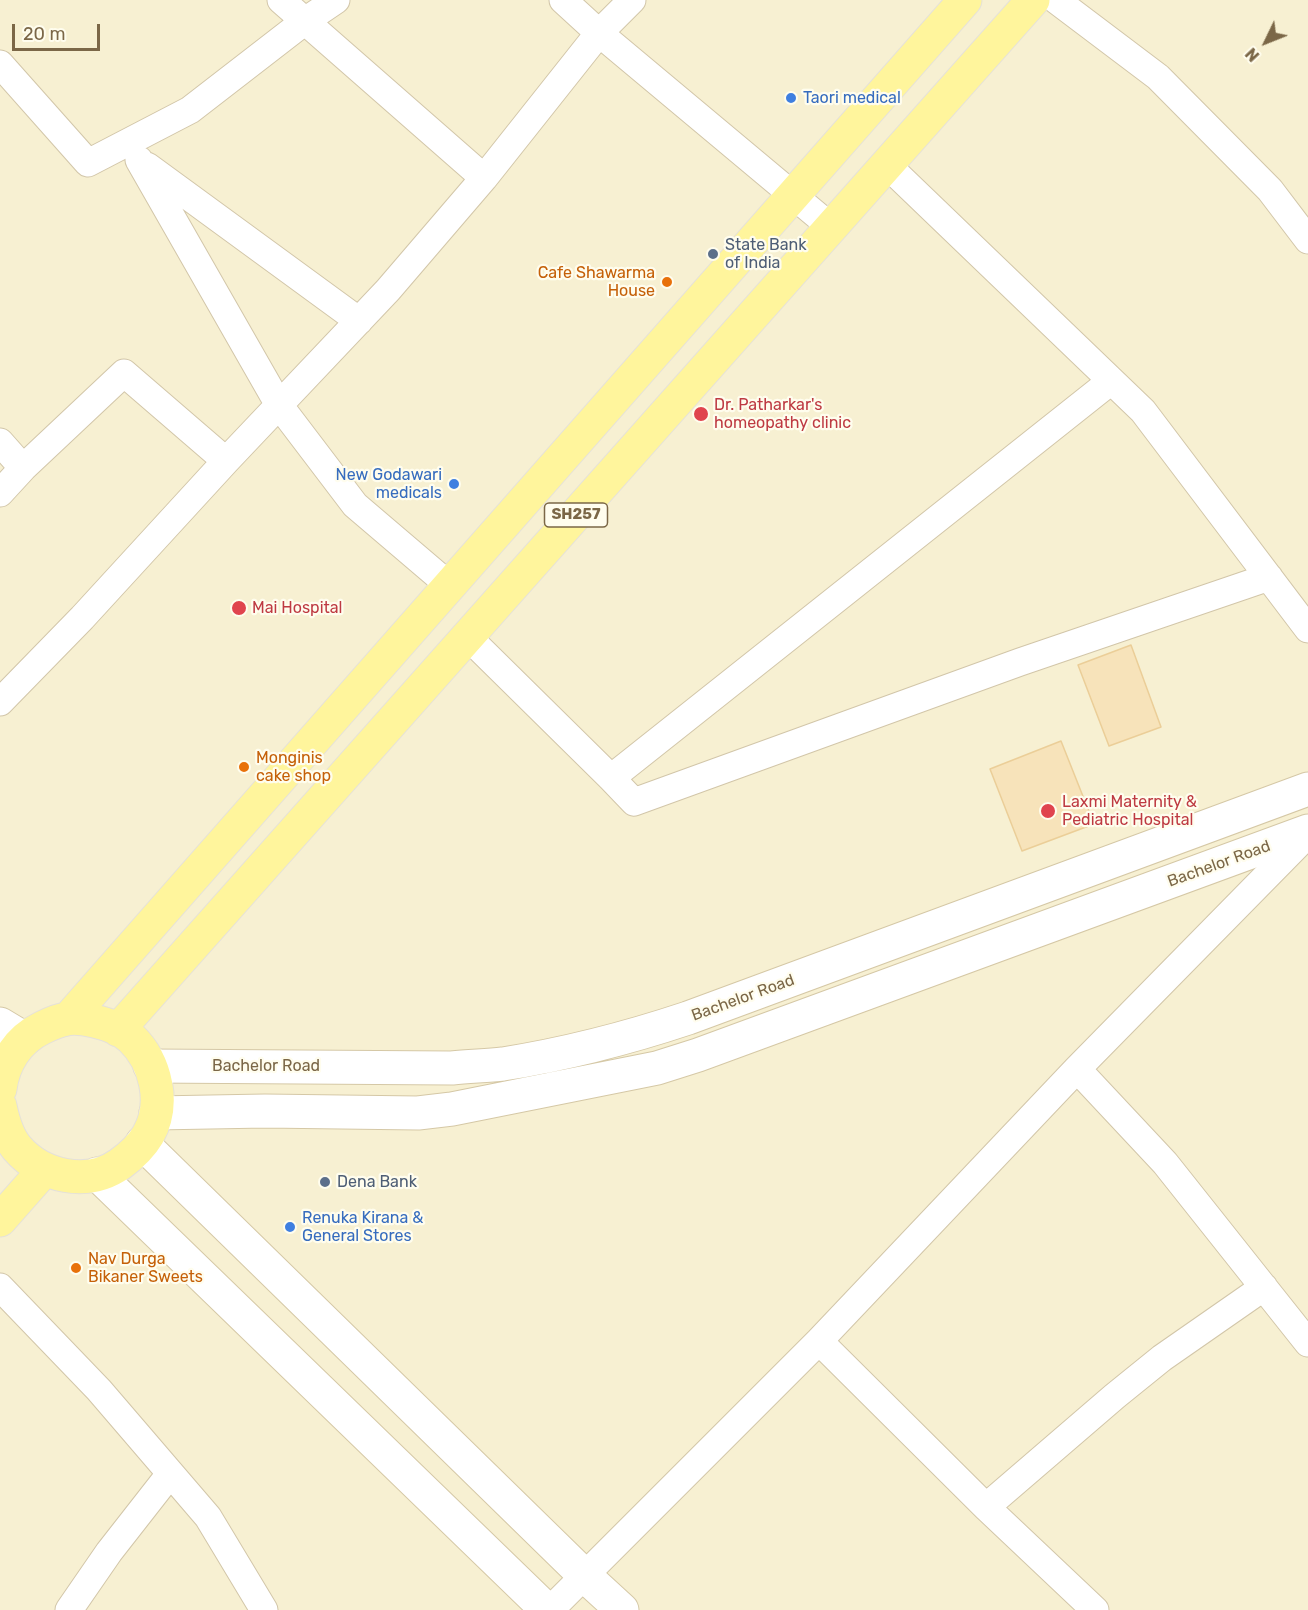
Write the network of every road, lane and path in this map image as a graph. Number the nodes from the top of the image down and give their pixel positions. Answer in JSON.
{"nodes":[{"id":1,"x":280,"y":0,"type":"edge"},
{"id":2,"x":336,"y":0,"type":"edge"},
{"id":3,"x":562,"y":0,"type":"edge"},
{"id":4,"x":632,"y":0,"type":"edge"},
{"id":5,"x":965,"y":0,"type":"edge"},
{"id":6,"x":1033,"y":0,"type":"edge"},
{"id":7,"x":1056,"y":0,"type":"edge"},
{"id":8,"x":305,"y":21,"type":"junction"},
{"id":9,"x":599,"y":33,"type":"junction"},
{"id":10,"x":0,"y":64,"type":"edge"},
{"id":11,"x":133,"y":152,"type":"junction"},
{"id":12,"x":886,"y":165,"type":"junction"},
{"id":13,"x":484,"y":178,"type":"junction"},
{"id":14,"x":794,"y":195,"type":"junction"},
{"id":15,"x":831,"y":228,"type":"junction"},
{"id":16,"x":1308,"y":240,"type":"edge"},
{"id":17,"x":359,"y":321,"type":"junction"},
{"id":18,"x":1111,"y":381,"type":"junction"},
{"id":19,"x":279,"y":405,"type":"junction"},
{"id":20,"x":0,"y":442,"type":"edge"},
{"id":21,"x":226,"y":461,"type":"junction"},
{"id":22,"x":23,"y":468,"type":"junction"},
{"id":23,"x":0,"y":493,"type":"edge"},
{"id":24,"x":1269,"y":577,"type":"junction"},
{"id":25,"x":450,"y":586,"type":"junction"},
{"id":26,"x":1308,"y":629,"type":"edge"},
{"id":27,"x":468,"y":638,"type":"junction"},
{"id":28,"x":0,"y":702,"type":"edge"},
{"id":29,"x":611,"y":778,"type":"junction"},
{"id":30,"x":1308,"y":789,"type":"edge"},
{"id":31,"x":1308,"y":832,"type":"edge"},
{"id":32,"x":69,"y":1018,"type":"junction"},
{"id":33,"x":118,"y":1030,"type":"junction"},
{"id":34,"x":13,"y":1032,"type":"edge"},
{"id":35,"x":150,"y":1066,"type":"junction"},
{"id":36,"x":1077,"y":1069,"type":"junction"},
{"id":37,"x":1,"y":1078,"type":"edge"},
{"id":38,"x":156,"y":1113,"type":"junction"},
{"id":39,"x":3,"y":1128,"type":"edge"},
{"id":40,"x":142,"y":1143,"type":"junction"},
{"id":41,"x":45,"y":1169,"type":"junction"},
{"id":42,"x":97,"y":1174,"type":"junction"},
{"id":43,"x":0,"y":1220,"type":"edge"},
{"id":44,"x":0,"y":1287,"type":"edge"},
{"id":45,"x":1264,"y":1287,"type":"junction"},
{"id":46,"x":819,"y":1341,"type":"junction"},
{"id":47,"x":1308,"y":1343,"type":"edge"},
{"id":48,"x":171,"y":1474,"type":"junction"},
{"id":49,"x":986,"y":1507,"type":"junction"},
{"id":50,"x":585,"y":1576,"type":"junction"},
{"id":51,"x":69,"y":1610,"type":"edge"},
{"id":52,"x":264,"y":1610,"type":"edge"},
{"id":53,"x":548,"y":1610,"type":"edge"},
{"id":54,"x":622,"y":1610,"type":"edge"},
{"id":55,"x":1095,"y":1610,"type":"edge"}],
"edges":[{"from":1,"to":8,"type":"street"},
{"from":2,"to":8,"type":"street"},
{"from":3,"to":9,"type":"street"},
{"from":4,"to":9,"type":"street"},
{"from":5,"to":14,"type":"main road","number":"SH257"},
{"from":6,"to":12,"type":"main road","number":"SH257"},
{"from":7,"to":16,"type":"street"},
{"from":8,"to":11,"type":"street"},
{"from":8,"to":13,"type":"street"},
{"from":9,"to":13,"type":"street"},
{"from":9,"to":14,"type":"street"},
{"from":10,"to":11,"type":"street"},
{"from":11,"to":17,"type":"street"},
{"from":11,"to":19,"type":"street"},
{"from":12,"to":15,"type":"main road","number":"SH257"},
{"from":12,"to":18,"type":"street"},
{"from":13,"to":17,"type":"street"},
{"from":14,"to":15,"type":"street"},
{"from":14,"to":25,"type":"main road","number":"SH257"},
{"from":15,"to":27,"type":"main road","number":"SH257"},
{"from":17,"to":19,"type":"street"},
{"from":18,"to":24,"type":"street"},
{"from":18,"to":29,"type":"street"},
{"from":19,"to":21,"type":"street"},
{"from":19,"to":25,"type":"street"},
{"from":20,"to":22,"type":"street"},
{"from":21,"to":22,"type":"street"},
{"from":21,"to":28,"type":"street"},
{"from":22,"to":23,"type":"street"},
{"from":24,"to":26,"type":"street"},
{"from":24,"to":29,"type":"street"},
{"from":25,"to":32,"type":"main road","number":"SH257"},
{"from":27,"to":29,"type":"street"},
{"from":27,"to":33,"type":"main road","number":"SH257"},
{"from":30,"to":35,"type":"main road","name":"Bachelor Road"},
{"from":31,"to":36,"type":"street"},
{"from":31,"to":38,"type":"main road","name":"Bachelor Road"},
{"from":32,"to":33,"type":"main road"},
{"from":32,"to":34,"type":"main road"},
{"from":33,"to":35,"type":"main road"},
{"from":34,"to":37,"type":"main road"},
{"from":35,"to":38,"type":"main road"},
{"from":36,"to":45,"type":"street"},
{"from":36,"to":46,"type":"street"},
{"from":38,"to":40,"type":"main road"},
{"from":39,"to":41,"type":"main road"},
{"from":40,"to":42,"type":"main road"},
{"from":40,"to":50,"type":"main road"},
{"from":41,"to":42,"type":"main road"},
{"from":41,"to":43,"type":"main road"},
{"from":42,"to":53,"type":"main road"},
{"from":44,"to":48,"type":"street"},
{"from":45,"to":47,"type":"street"},
{"from":45,"to":49,"type":"street"},
{"from":46,"to":49,"type":"street"},
{"from":46,"to":50,"type":"street"},
{"from":48,"to":51,"type":"street"},
{"from":48,"to":52,"type":"street"},
{"from":49,"to":55,"type":"street"},
{"from":50,"to":53,"type":"street"},
{"from":50,"to":54,"type":"main road"}]}
